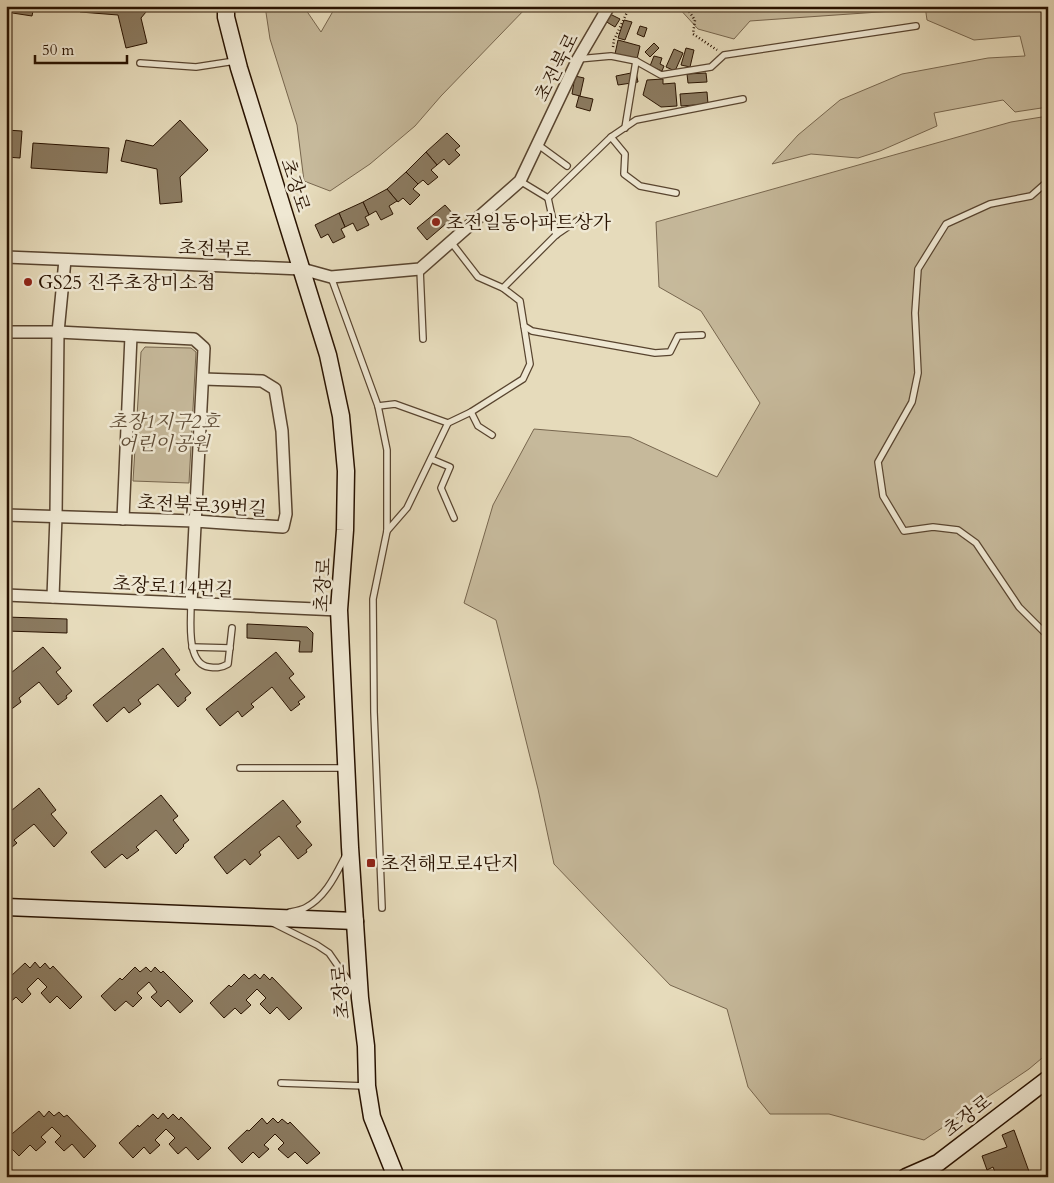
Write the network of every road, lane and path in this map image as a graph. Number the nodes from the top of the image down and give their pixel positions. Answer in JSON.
{"nodes":[{"id":1,"x":226,"y":6,"type":"edge"},
{"id":2,"x":609,"y":6,"type":"edge"},
{"id":3,"x":630,"y":6,"type":"edge"},
{"id":4,"x":691,"y":6,"type":"edge"},
{"id":5,"x":916,"y":26,"type":"dead end"},
{"id":6,"x":724,"y":55,"type":"junction"},
{"id":7,"x":611,"y":56,"type":"junction"},
{"id":8,"x":578,"y":59,"type":"junction"},
{"id":9,"x":238,"y":61,"type":"junction"},
{"id":10,"x":636,"y":61,"type":"junction"},
{"id":11,"x":140,"y":63,"type":"dead end"},
{"id":12,"x":743,"y":99,"type":"dead end"},
{"id":13,"x":624,"y":128,"type":"junction"},
{"id":14,"x":611,"y":137,"type":"junction"},
{"id":15,"x":536,"y":144,"type":"junction"},
{"id":16,"x":567,"y":166,"type":"dead end"},
{"id":17,"x":520,"y":181,"type":"junction"},
{"id":18,"x":1048,"y":181,"type":"edge"},
{"id":19,"x":676,"y":193,"type":"dead end"},
{"id":20,"x":548,"y":198,"type":"junction"},
{"id":21,"x":584,"y":216,"type":"dead end"},
{"id":22,"x":556,"y":235,"type":"junction"},
{"id":23,"x":450,"y":242,"type":"junction"},
{"id":24,"x":6,"y":257,"type":"edge"},
{"id":25,"x":65,"y":260,"type":"junction"},
{"id":26,"x":302,"y":269,"type":"junction"},
{"id":27,"x":420,"y":269,"type":"junction"},
{"id":28,"x":331,"y":276,"type":"junction"},
{"id":29,"x":503,"y":288,"type":"junction"},
{"id":30,"x":524,"y":326,"type":"junction"},
{"id":31,"x":6,"y":332,"type":"edge"},
{"id":32,"x":58,"y":332,"type":"junction"},
{"id":33,"x":702,"y":335,"type":"dead end"},
{"id":34,"x":131,"y":336,"type":"junction"},
{"id":35,"x":423,"y":339,"type":"dead end"},
{"id":36,"x":203,"y":379,"type":"junction"},
{"id":37,"x":378,"y":406,"type":"junction"},
{"id":38,"x":471,"y":412,"type":"junction"},
{"id":39,"x":448,"y":422,"type":"junction"},
{"id":40,"x":492,"y":434,"type":"dead end"},
{"id":41,"x":431,"y":459,"type":"junction"},
{"id":42,"x":6,"y":514,"type":"edge"},
{"id":43,"x":56,"y":516,"type":"junction"},
{"id":44,"x":454,"y":518,"type":"dead end"},
{"id":45,"x":123,"y":519,"type":"junction"},
{"id":46,"x":196,"y":521,"type":"junction"},
{"id":47,"x":387,"y":530,"type":"junction"},
{"id":48,"x":6,"y":595,"type":"edge"},
{"id":49,"x":53,"y":597,"type":"junction"},
{"id":50,"x":191,"y":604,"type":"junction"},
{"id":51,"x":339,"y":610,"type":"junction"},
{"id":52,"x":232,"y":628,"type":"dead end"},
{"id":53,"x":1048,"y":636,"type":"edge"},
{"id":54,"x":192,"y":646,"type":"junction"},
{"id":55,"x":230,"y":648,"type":"junction"},
{"id":56,"x":240,"y":768,"type":"dead end"},
{"id":57,"x":347,"y":768,"type":"junction"},
{"id":58,"x":350,"y":847,"type":"junction"},
{"id":59,"x":6,"y":907,"type":"edge"},
{"id":60,"x":382,"y":908,"type":"dead end"},
{"id":61,"x":265,"y":919,"type":"junction"},
{"id":62,"x":355,"y":921,"type":"junction"},
{"id":63,"x":360,"y":998,"type":"junction"},
{"id":64,"x":1048,"y":1079,"type":"edge"},
{"id":65,"x":282,"y":1083,"type":"dead end"},
{"id":66,"x":367,"y":1086,"type":"junction"},
{"id":67,"x":396,"y":1177,"type":"edge"},
{"id":68,"x":906,"y":1177,"type":"edge"}],
"edges":[{"from":1,"to":9,"type":"street","name":"초장로"},
{"from":2,"to":8,"type":"street","name":"초전북로"},
{"from":3,"to":7,"type":"path"},
{"from":4,"to":6,"type":"path"},
{"from":5,"to":6,"type":"lane"},
{"from":6,"to":10,"type":"lane"},
{"from":7,"to":8,"type":"lane"},
{"from":7,"to":10,"type":"lane"},
{"from":8,"to":15,"type":"street","name":"초전북로"},
{"from":9,"to":11,"type":"lane"},
{"from":9,"to":26,"type":"street","name":"초장로"},
{"from":10,"to":13,"type":"lane"},
{"from":12,"to":13,"type":"lane"},
{"from":13,"to":14,"type":"lane"},
{"from":14,"to":19,"type":"lane"},
{"from":14,"to":20,"type":"lane"},
{"from":15,"to":16,"type":"lane"},
{"from":15,"to":17,"type":"street","name":"초전북로"},
{"from":17,"to":20,"type":"lane"},
{"from":17,"to":23,"type":"street","name":"초전북로"},
{"from":18,"to":53,"type":"lane"},
{"from":20,"to":22,"type":"lane"},
{"from":21,"to":22,"type":"lane"},
{"from":22,"to":29,"type":"lane"},
{"from":23,"to":27,"type":"street","name":"초전북로"},
{"from":23,"to":29,"type":"lane"},
{"from":24,"to":25,"type":"street","name":"초전북로"},
{"from":25,"to":26,"type":"street","name":"초전북로"},
{"from":25,"to":32,"type":"street"},
{"from":26,"to":28,"type":"street","name":"초전북로"},
{"from":26,"to":51,"type":"street","name":"초장로"},
{"from":27,"to":28,"type":"street","name":"초전북로"},
{"from":27,"to":35,"type":"lane"},
{"from":28,"to":37,"type":"lane"},
{"from":29,"to":30,"type":"lane"},
{"from":30,"to":33,"type":"lane"},
{"from":30,"to":38,"type":"lane"},
{"from":31,"to":32,"type":"street"},
{"from":32,"to":34,"type":"street"},
{"from":32,"to":43,"type":"street"},
{"from":34,"to":36,"type":"street"},
{"from":34,"to":45,"type":"street"},
{"from":36,"to":46,"type":"street"},
{"from":36,"to":46,"type":"street","name":"초전북로39번길"},
{"from":37,"to":39,"type":"lane"},
{"from":37,"to":47,"type":"lane"},
{"from":38,"to":39,"type":"lane"},
{"from":38,"to":40,"type":"lane"},
{"from":39,"to":41,"type":"lane"},
{"from":41,"to":44,"type":"lane"},
{"from":41,"to":47,"type":"lane"},
{"from":42,"to":43,"type":"street","name":"초전북로39번길"},
{"from":43,"to":45,"type":"street","name":"초전북로39번길"},
{"from":43,"to":49,"type":"street"},
{"from":45,"to":46,"type":"street","name":"초전북로39번길"},
{"from":46,"to":50,"type":"street"},
{"from":47,"to":60,"type":"lane"},
{"from":48,"to":49,"type":"street","name":"초장로114번길"},
{"from":49,"to":50,"type":"street","name":"초장로114번길"},
{"from":50,"to":51,"type":"street","name":"초장로114번길"},
{"from":50,"to":54,"type":"lane"},
{"from":51,"to":57,"type":"street","name":"초장로"},
{"from":52,"to":55,"type":"lane"},
{"from":54,"to":55,"type":"lane"},
{"from":54,"to":55,"type":"lane"},
{"from":56,"to":57,"type":"lane"},
{"from":57,"to":58,"type":"street","name":"초장로"},
{"from":58,"to":61,"type":"lane"},
{"from":58,"to":62,"type":"street","name":"초장로"},
{"from":59,"to":61,"type":"street"},
{"from":61,"to":62,"type":"street"},
{"from":61,"to":63,"type":"lane"},
{"from":62,"to":63,"type":"street","name":"초장로"},
{"from":63,"to":66,"type":"street","name":"초장로"},
{"from":64,"to":68,"type":"street","name":"초장로"},
{"from":65,"to":66,"type":"lane"},
{"from":66,"to":67,"type":"street","name":"초장로"}]}
